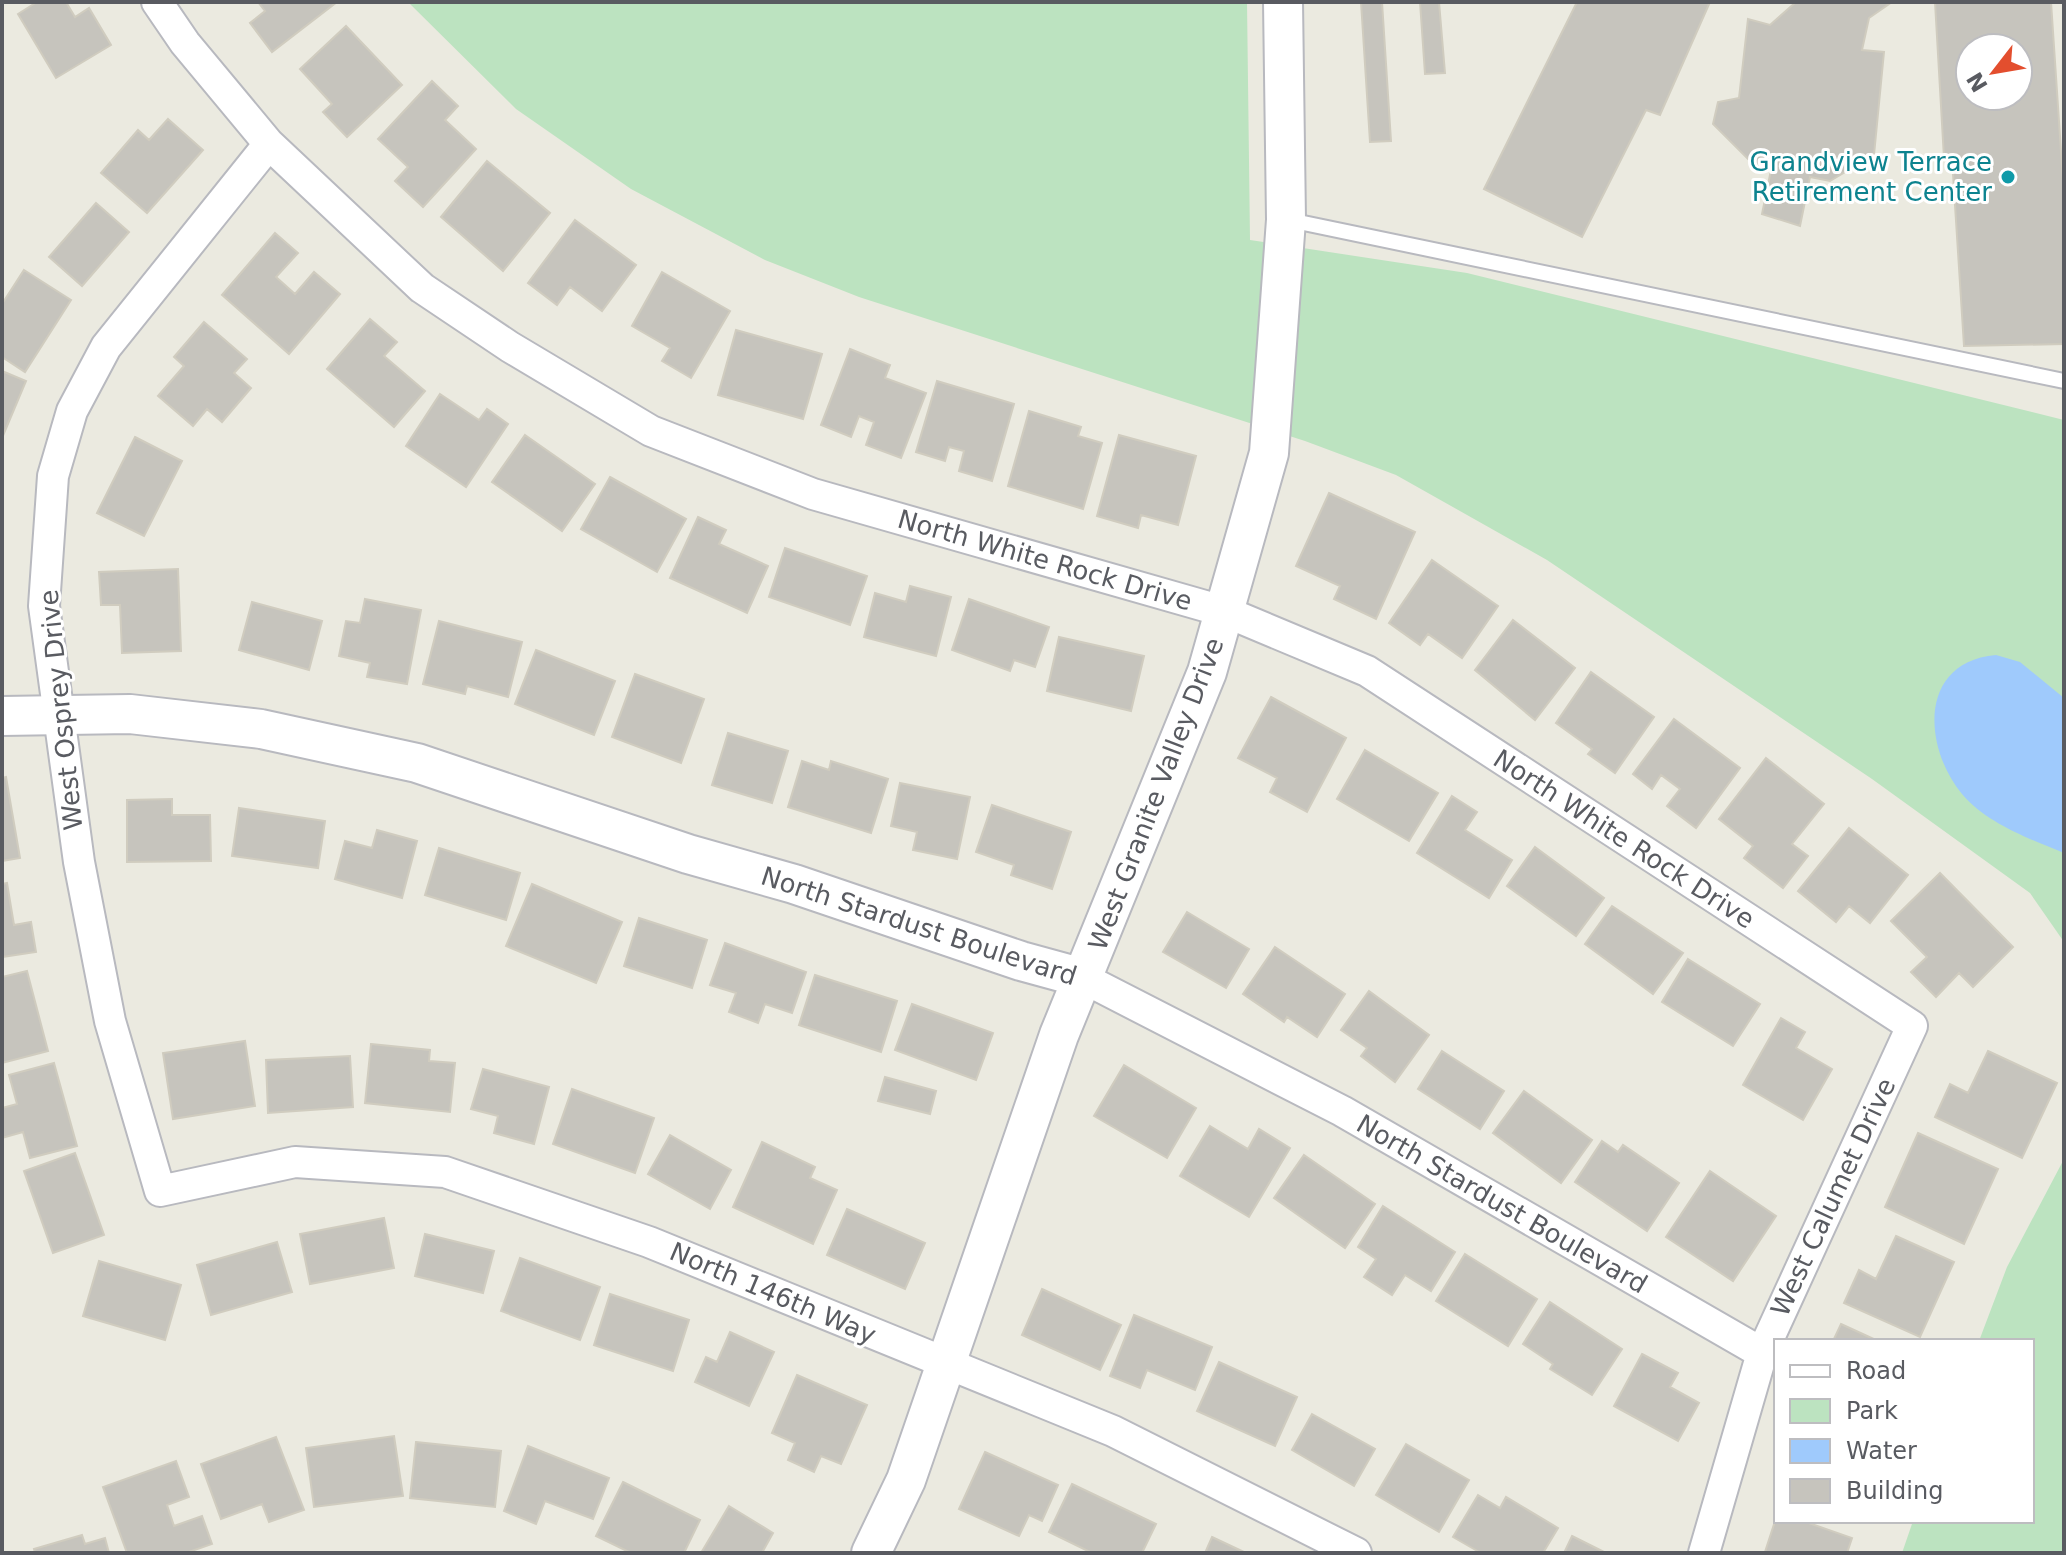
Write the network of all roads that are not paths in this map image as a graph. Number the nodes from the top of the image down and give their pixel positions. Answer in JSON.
{"nodes":[{"id":1,"x":157,"y":2,"type":"edge"},
{"id":2,"x":1283,"y":2,"type":"edge"},
{"id":3,"x":269,"y":144,"type":"junction"},
{"id":4,"x":1286,"y":220,"type":"junction"},
{"id":5,"x":2064,"y":381,"type":"edge"},
{"id":6,"x":1226,"y":612,"type":"junction"},
{"id":7,"x":2,"y":716,"type":"edge"},
{"id":8,"x":59,"y":716,"type":"junction"},
{"id":9,"x":1083,"y":978,"type":"junction"},
{"id":10,"x":1912,"y":1026,"type":"joint"},
{"id":11,"x":160,"y":1191,"type":"joint"},
{"id":12,"x":1762,"y":1353,"type":"junction"},
{"id":13,"x":947,"y":1364,"type":"junction"},
{"id":14,"x":871,"y":1553,"type":"edge"},
{"id":15,"x":1356,"y":1553,"type":"edge"},
{"id":16,"x":1704,"y":1553,"type":"edge"}],
"edges":[{"from":1,"to":3,"type":"street","name":"North White Rock Drive"},
{"from":2,"to":4,"type":"street","name":"West Granite Valley Drive"},
{"from":3,"to":6,"type":"street","name":"North White Rock Drive"},
{"from":3,"to":8,"type":"street","name":"West Osprey Drive"},
{"from":4,"to":5,"type":"lane"},
{"from":4,"to":6,"type":"street","name":"West Granite Valley Drive"},
{"from":6,"to":9,"type":"street","name":"West Granite Valley Drive"},
{"from":6,"to":10,"type":"street","name":"North White Rock Drive"},
{"from":7,"to":8,"type":"street","name":"North Stardust Boulevard"},
{"from":8,"to":9,"type":"street","name":"North Stardust Boulevard"},
{"from":8,"to":11,"type":"street","name":"West Osprey Drive"},
{"from":9,"to":12,"type":"street","name":"North Stardust Boulevard"},
{"from":9,"to":13,"type":"street","name":"West Granite Valley Drive"},
{"from":10,"to":12,"type":"street","name":"West Calumet Drive"},
{"from":11,"to":13,"type":"street","name":"North 146th Way"},
{"from":12,"to":16,"type":"street","name":"West Calumet Drive"},
{"from":13,"to":14,"type":"street","name":"West Granite Valley Drive"},
{"from":13,"to":15,"type":"street","name":"North 146th Way"}]}
